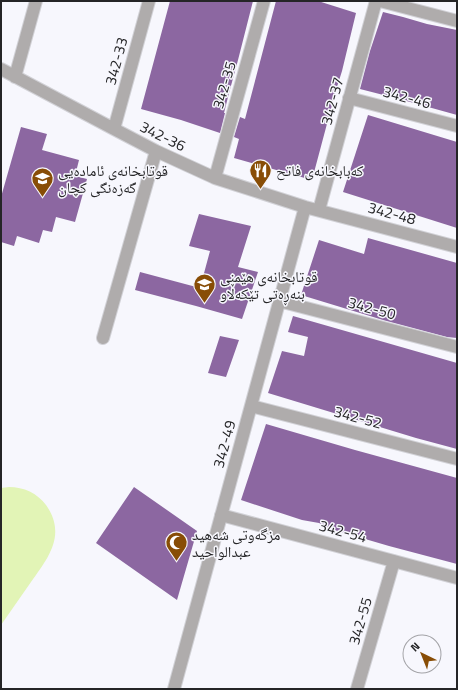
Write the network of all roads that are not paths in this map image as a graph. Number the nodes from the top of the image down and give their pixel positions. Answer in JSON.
{"nodes":[{"id":1,"x":36,"y":1,"type":"edge"},
{"id":2,"x":149,"y":1,"type":"edge"},
{"id":3,"x":264,"y":1,"type":"edge"},
{"id":4,"x":376,"y":1,"type":"edge"},
{"id":5,"x":380,"y":1,"type":"edge"},
{"id":6,"x":457,"y":21,"type":"edge"},
{"id":7,"x":1,"y":69,"type":"edge"},
{"id":8,"x":16,"y":77,"type":"junction"},
{"id":9,"x":350,"y":98,"type":"junction"},
{"id":10,"x":457,"y":126,"type":"edge"},
{"id":11,"x":114,"y":129,"type":"junction"},
{"id":12,"x":156,"y":151,"type":"junction"},
{"id":13,"x":215,"y":178,"type":"junction"},
{"id":14,"x":305,"y":207,"type":"junction"},
{"id":15,"x":319,"y":210,"type":"junction"},
{"id":16,"x":457,"y":247,"type":"edge"},
{"id":17,"x":279,"y":301,"type":"junction"},
{"id":18,"x":103,"y":338,"type":"dead end"},
{"id":19,"x":457,"y":347,"type":"edge"},
{"id":20,"x":251,"y":406,"type":"junction"},
{"id":21,"x":457,"y":460,"type":"edge"},
{"id":22,"x":221,"y":515,"type":"junction"},
{"id":23,"x":394,"y":561,"type":"junction"},
{"id":24,"x":457,"y":578,"type":"edge"},
{"id":25,"x":174,"y":689,"type":"edge"},
{"id":26,"x":357,"y":689,"type":"edge"}],
"edges":[{"from":1,"to":8,"type":"street"},
{"from":2,"to":11,"type":"street","name":"342-33"},
{"from":3,"to":13,"type":"street","name":"342-35"},
{"from":4,"to":9,"type":"street","name":"342-37"},
{"from":5,"to":6,"type":"street"},
{"from":7,"to":8,"type":"street","name":"342-36"},
{"from":8,"to":11,"type":"street","name":"342-36"},
{"from":9,"to":10,"type":"street","name":"342-46"},
{"from":9,"to":15,"type":"street","name":"342-37"},
{"from":11,"to":12,"type":"street","name":"342-36"},
{"from":12,"to":13,"type":"street","name":"342-36"},
{"from":12,"to":18,"type":"street"},
{"from":13,"to":14,"type":"street","name":"342-36"},
{"from":14,"to":15,"type":"street","name":"342-36"},
{"from":14,"to":17,"type":"street","name":"342-49"},
{"from":15,"to":16,"type":"street","name":"342-48"},
{"from":17,"to":19,"type":"street","name":"342-50"},
{"from":17,"to":20,"type":"street","name":"342-49"},
{"from":20,"to":21,"type":"street","name":"342-52"},
{"from":20,"to":22,"type":"street","name":"342-49"},
{"from":22,"to":23,"type":"street","name":"342-54"},
{"from":22,"to":25,"type":"street","name":"342-49"},
{"from":23,"to":24,"type":"street","name":"342-54"},
{"from":23,"to":26,"type":"street","name":"342-55"}]}
